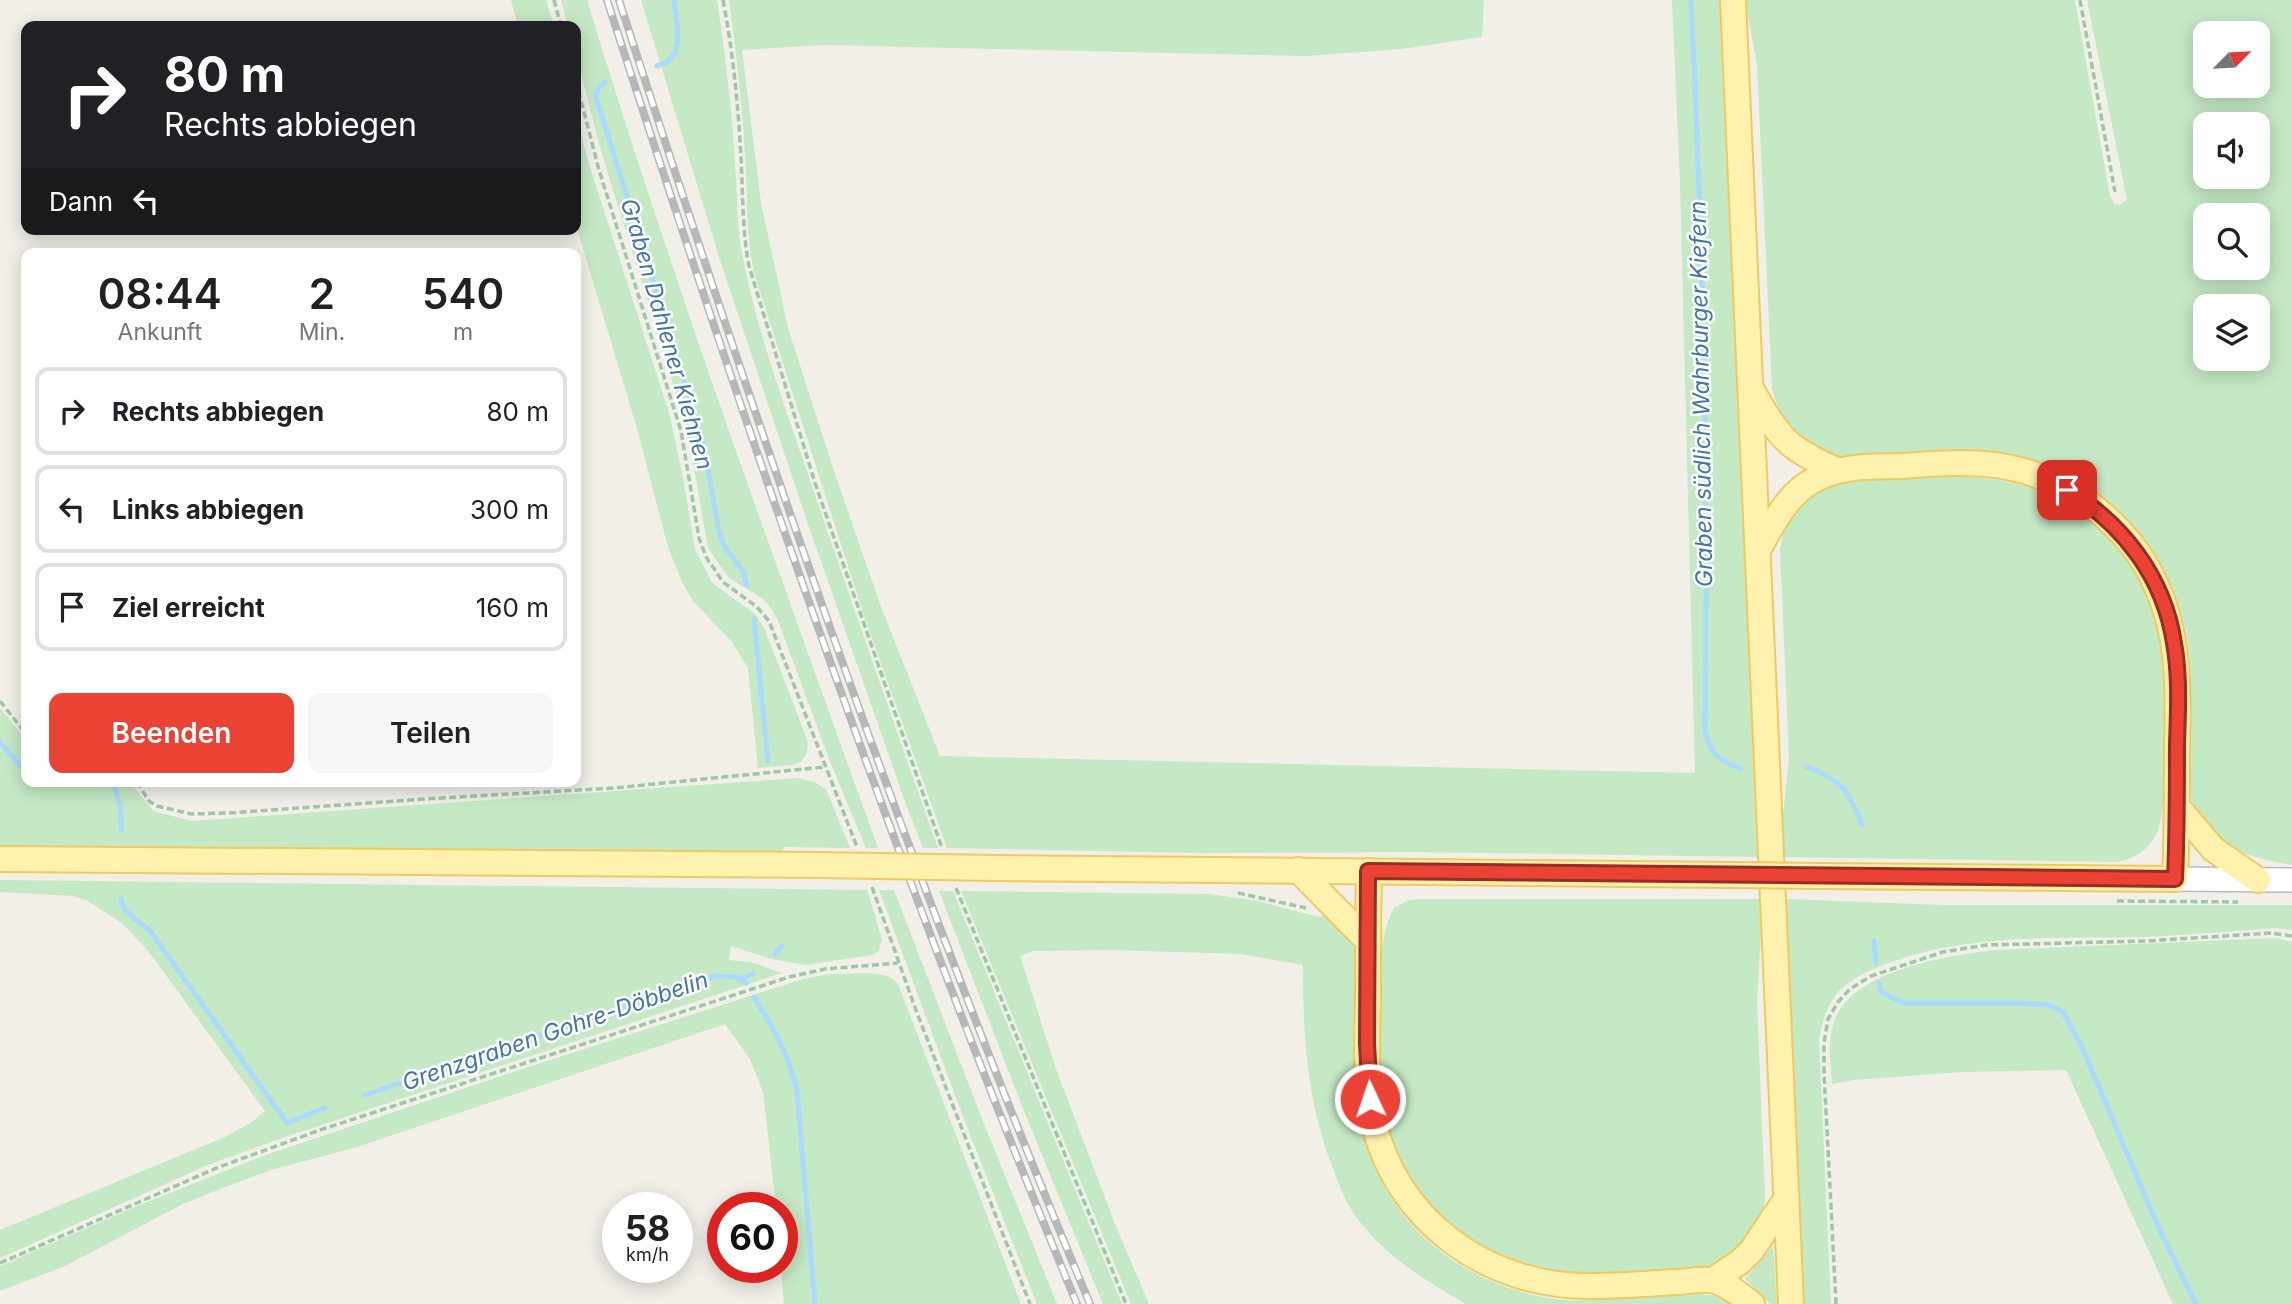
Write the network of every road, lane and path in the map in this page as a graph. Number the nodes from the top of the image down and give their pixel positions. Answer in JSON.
{"nodes":[{"id":1,"x":554,"y":0,"type":"edge"},
{"id":2,"x":723,"y":0,"type":"edge"},
{"id":3,"x":1733,"y":0,"type":"edge"},
{"id":4,"x":2080,"y":0,"type":"edge"},
{"id":5,"x":560,"y":21,"type":"edge"},
{"id":6,"x":581,"y":100,"type":"edge"},
{"id":7,"x":2115,"y":191,"type":"dead end"},
{"id":8,"x":1751,"y":390,"type":"junction"},
{"id":9,"x":1837,"y":470,"type":"junction"},
{"id":10,"x":1758,"y":550,"type":"junction"},
{"id":11,"x":0,"y":701,"type":"edge"},
{"id":12,"x":21,"y":728,"type":"edge"},
{"id":13,"x":824,"y":767,"type":"junction"},
{"id":14,"x":139,"y":787,"type":"edge"},
{"id":15,"x":2177,"y":806,"type":"junction"},
{"id":16,"x":944,"y":855,"type":"dead end"},
{"id":17,"x":861,"y":857,"type":"dead end"},
{"id":18,"x":0,"y":859,"type":"edge"},
{"id":19,"x":1298,"y":870,"type":"junction"},
{"id":20,"x":1368,"y":871,"type":"junction"},
{"id":21,"x":2175,"y":879,"type":"junction"},
{"id":22,"x":2258,"y":880,"type":"junction"},
{"id":23,"x":2292,"y":880,"type":"edge"},
{"id":24,"x":870,"y":881,"type":"dead end"},
{"id":25,"x":953,"y":881,"type":"dead end"},
{"id":26,"x":2292,"y":936,"type":"edge"},
{"id":27,"x":1367,"y":940,"type":"junction"},
{"id":28,"x":898,"y":963,"type":"junction"},
{"id":29,"x":1786,"y":1199,"type":"junction"},
{"id":30,"x":0,"y":1263,"type":"edge"},
{"id":31,"x":1713,"y":1280,"type":"junction"},
{"id":32,"x":1030,"y":1304,"type":"edge"},
{"id":33,"x":1126,"y":1304,"type":"edge"},
{"id":34,"x":1752,"y":1304,"type":"edge"},
{"id":35,"x":1791,"y":1304,"type":"edge"},
{"id":36,"x":1836,"y":1304,"type":"edge"}],
"edges":[{"from":1,"to":5,"type":"path"},
{"from":2,"to":16,"type":"path"},
{"from":3,"to":8,"type":"main road"},
{"from":4,"to":7,"type":"path"},
{"from":6,"to":13,"type":"path"},
{"from":8,"to":9,"type":"main road"},
{"from":8,"to":10,"type":"main road"},
{"from":9,"to":10,"type":"main road"},
{"from":9,"to":15,"type":"main road"},
{"from":10,"to":29,"type":"main road"},
{"from":11,"to":12,"type":"path"},
{"from":13,"to":14,"type":"path"},
{"from":13,"to":17,"type":"path"},
{"from":15,"to":21,"type":"main road"},
{"from":15,"to":22,"type":"main road"},
{"from":18,"to":19,"type":"main road","bridge":true},
{"from":19,"to":20,"type":"main road"},
{"from":19,"to":27,"type":"main road"},
{"from":20,"to":21,"type":"main road","bridge":true},
{"from":20,"to":27,"type":"main road"},
{"from":21,"to":22,"type":"main road"},
{"from":22,"to":23,"type":"main road"},
{"from":24,"to":28,"type":"path"},
{"from":25,"to":33,"type":"path"},
{"from":26,"to":36,"type":"path"},
{"from":27,"to":31,"type":"main road"},
{"from":28,"to":30,"type":"path"},
{"from":28,"to":32,"type":"path"},
{"from":29,"to":31,"type":"main road"},
{"from":29,"to":35,"type":"main road"},
{"from":31,"to":34,"type":"main road"}]}
